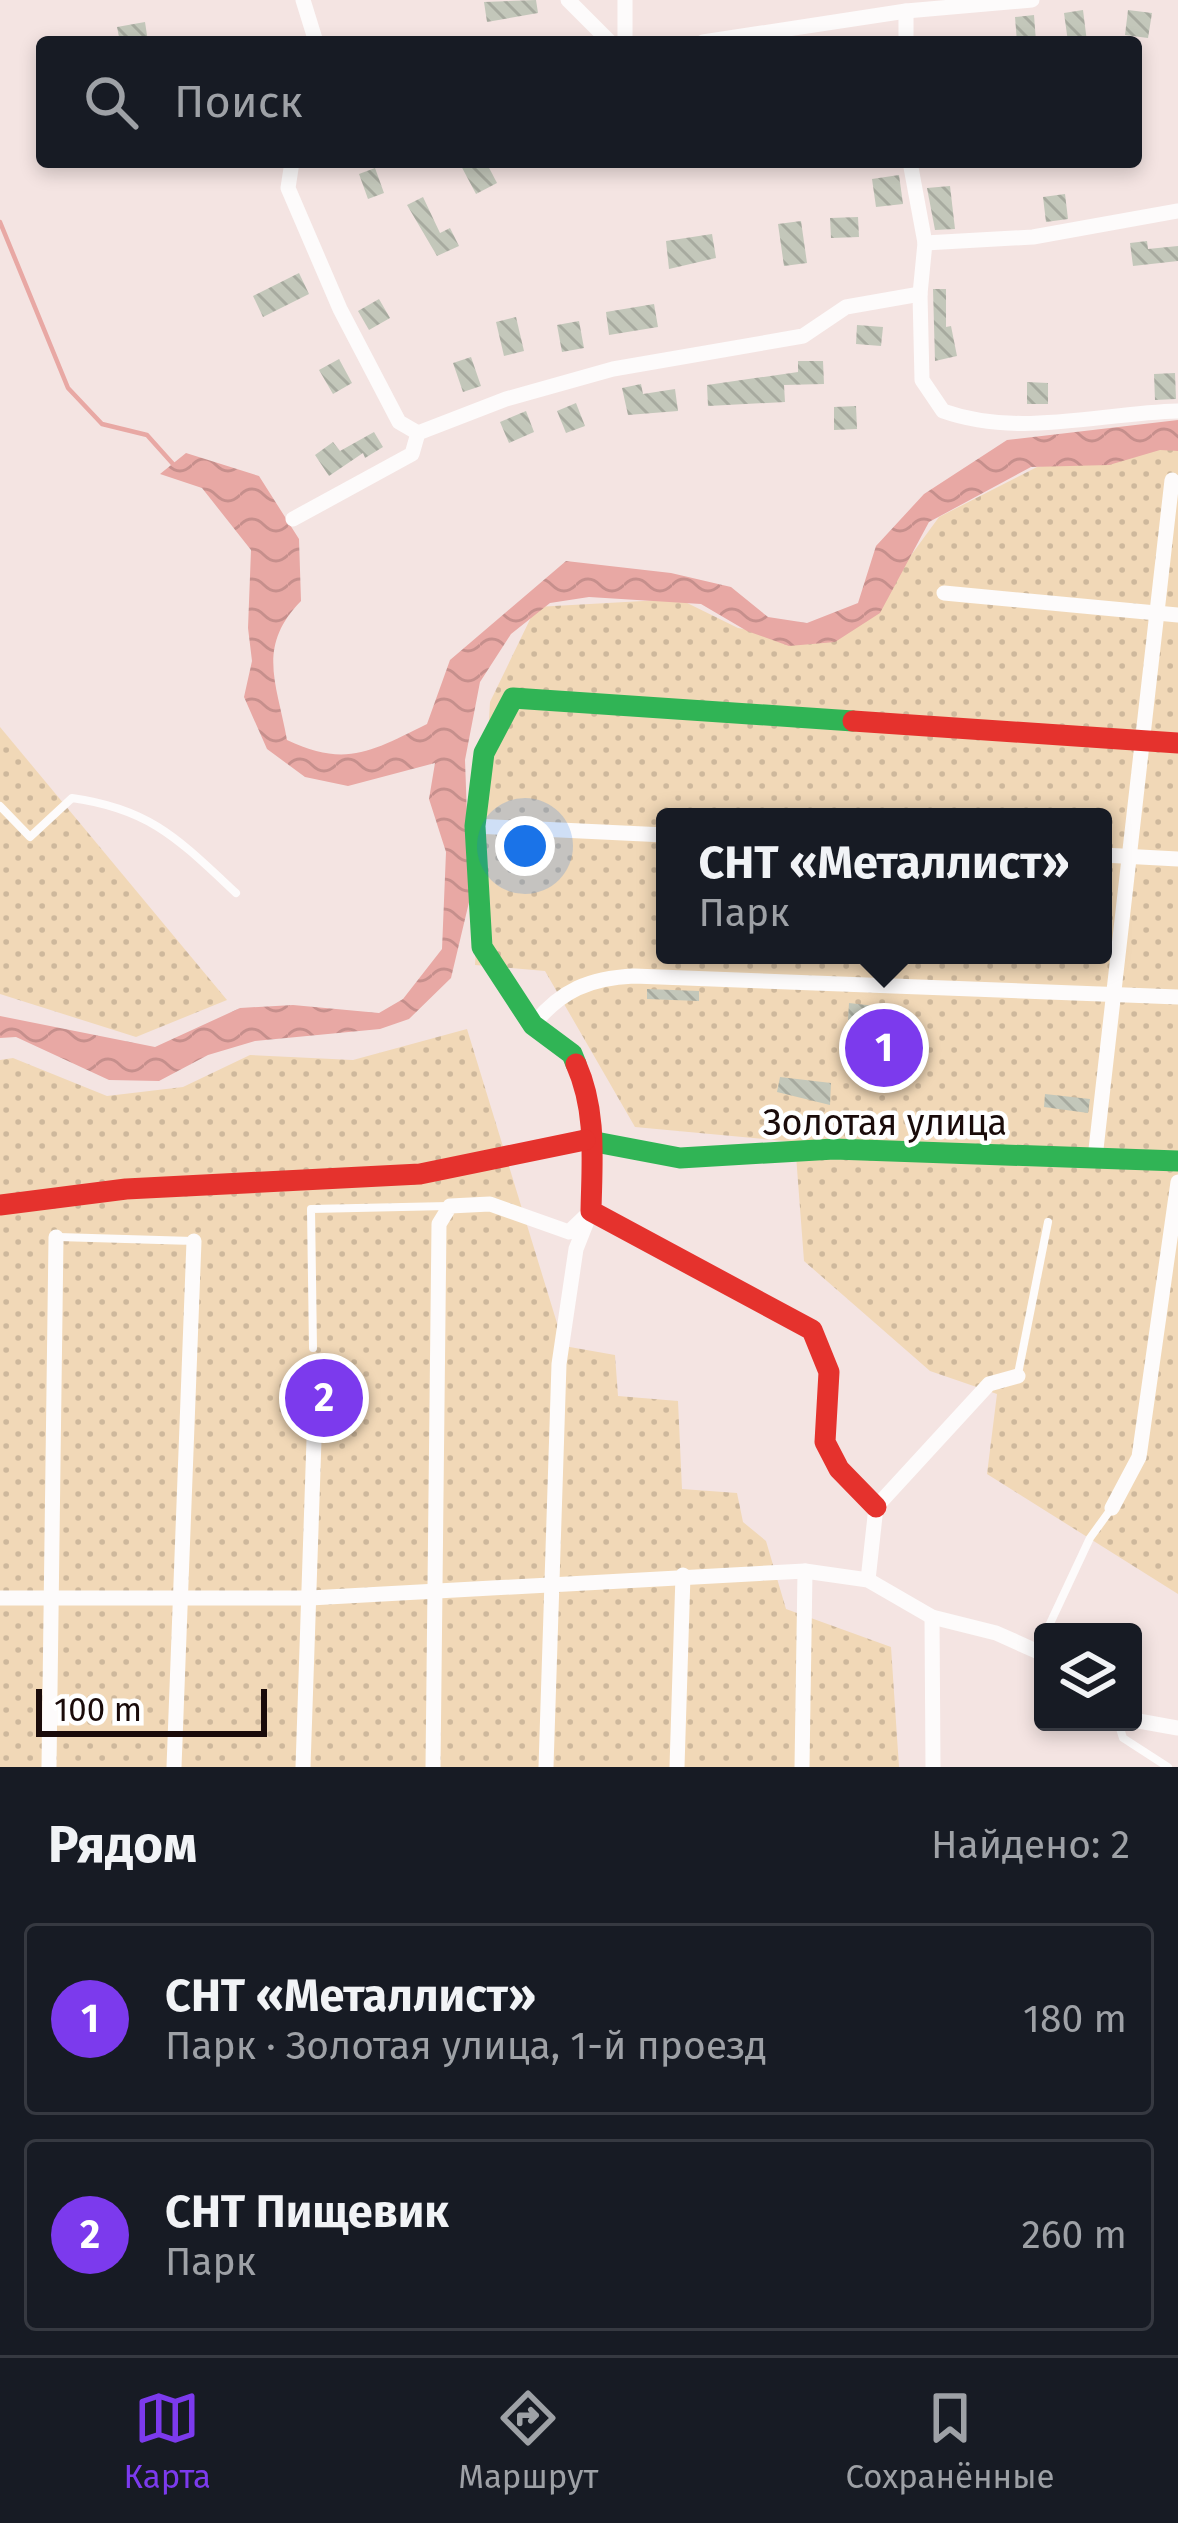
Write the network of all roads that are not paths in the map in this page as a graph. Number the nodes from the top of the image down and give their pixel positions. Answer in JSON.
{"nodes":[{"id":1,"x":303,"y":0,"type":"edge"},
{"id":2,"x":568,"y":0,"type":"edge"},
{"id":3,"x":625,"y":0,"type":"edge"},
{"id":4,"x":1032,"y":0,"type":"edge"},
{"id":5,"x":906,"y":11,"type":"junction"},
{"id":6,"x":314,"y":36,"type":"edge"},
{"id":7,"x":604,"y":36,"type":"edge"},
{"id":8,"x":626,"y":36,"type":"edge"},
{"id":9,"x":742,"y":36,"type":"edge"},
{"id":10,"x":906,"y":36,"type":"edge"},
{"id":11,"x":291,"y":168,"type":"edge"},
{"id":12,"x":911,"y":168,"type":"edge"},
{"id":13,"x":1178,"y":211,"type":"edge"},
{"id":14,"x":925,"y":243,"type":"junction"},
{"id":15,"x":920,"y":294,"type":"junction"},
{"id":16,"x":1178,"y":411,"type":"edge"},
{"id":17,"x":418,"y":433,"type":"junction"},
{"id":18,"x":1172,"y":480,"type":"dead end"},
{"id":19,"x":293,"y":519,"type":"dead end"},
{"id":20,"x":944,"y":593,"type":"dead end"},
{"id":21,"x":1156,"y":615,"type":"junction"},
{"id":22,"x":1178,"y":616,"type":"edge"},
{"id":23,"x":1145,"y":742,"type":"junction"},
{"id":24,"x":1178,"y":743,"type":"edge"},
{"id":25,"x":0,"y":806,"type":"edge"},
{"id":26,"x":475,"y":826,"type":"junction"},
{"id":27,"x":656,"y":835,"type":"edge"},
{"id":28,"x":1112,"y":855,"type":"edge"},
{"id":29,"x":1129,"y":856,"type":"junction"},
{"id":30,"x":1178,"y":859,"type":"edge"},
{"id":31,"x":236,"y":893,"type":"dead end"},
{"id":32,"x":1113,"y":994,"type":"junction"},
{"id":33,"x":1178,"y":997,"type":"edge"},
{"id":34,"x":533,"y":1025,"type":"junction"},
{"id":35,"x":593,"y":1138,"type":"junction"},
{"id":36,"x":1094,"y":1158,"type":"junction"},
{"id":37,"x":1178,"y":1161,"type":"edge"},
{"id":38,"x":1178,"y":1182,"type":"edge"},
{"id":39,"x":0,"y":1204,"type":"edge"},
{"id":40,"x":450,"y":1206,"type":"junction"},
{"id":41,"x":590,"y":1211,"type":"junction"},
{"id":42,"x":1048,"y":1222,"type":"dead end"},
{"id":43,"x":56,"y":1237,"type":"joint"},
{"id":44,"x":194,"y":1241,"type":"joint"},
{"id":45,"x":313,"y":1348,"type":"dead end"},
{"id":46,"x":1018,"y":1376,"type":"joint"},
{"id":47,"x":315,"y":1410,"type":"dead end"},
{"id":48,"x":876,"y":1507,"type":"junction"},
{"id":49,"x":1112,"y":1508,"type":"joint"},
{"id":50,"x":805,"y":1571,"type":"junction"},
{"id":51,"x":683,"y":1575,"type":"junction"},
{"id":52,"x":868,"y":1580,"type":"junction"},
{"id":53,"x":550,"y":1583,"type":"junction"},
{"id":54,"x":437,"y":1588,"type":"junction"},
{"id":55,"x":53,"y":1597,"type":"junction"},
{"id":56,"x":0,"y":1598,"type":"edge"},
{"id":57,"x":310,"y":1598,"type":"junction"},
{"id":58,"x":180,"y":1600,"type":"junction"},
{"id":59,"x":932,"y":1617,"type":"junction"},
{"id":60,"x":1051,"y":1623,"type":"edge"},
{"id":61,"x":1034,"y":1641,"type":"edge"},
{"id":62,"x":1142,"y":1722,"type":"edge"},
{"id":63,"x":1178,"y":1728,"type":"edge"},
{"id":64,"x":1121,"y":1731,"type":"edge"},
{"id":65,"x":49,"y":1767,"type":"edge"},
{"id":66,"x":174,"y":1767,"type":"edge"},
{"id":67,"x":303,"y":1767,"type":"edge"},
{"id":68,"x":433,"y":1767,"type":"edge"},
{"id":69,"x":546,"y":1767,"type":"edge"},
{"id":70,"x":676,"y":1767,"type":"edge"},
{"id":71,"x":802,"y":1767,"type":"edge"},
{"id":72,"x":933,"y":1767,"type":"edge"},
{"id":73,"x":1168,"y":1767,"type":"edge"}],
"edges":[{"from":1,"to":6,"type":"street"},
{"from":2,"to":7,"type":"street"},
{"from":3,"to":8,"type":"street"},
{"from":4,"to":5,"type":"street"},
{"from":5,"to":9,"type":"street"},
{"from":5,"to":10,"type":"street"},
{"from":11,"to":17,"type":"street"},
{"from":12,"to":14,"type":"street"},
{"from":13,"to":14,"type":"street"},
{"from":14,"to":15,"type":"street"},
{"from":15,"to":16,"type":"street"},
{"from":15,"to":17,"type":"street"},
{"from":17,"to":19,"type":"street"},
{"from":18,"to":21,"type":"street"},
{"from":20,"to":21,"type":"street"},
{"from":21,"to":22,"type":"street"},
{"from":21,"to":23,"type":"street"},
{"from":23,"to":24,"type":"street"},
{"from":23,"to":26,"type":"street"},
{"from":23,"to":29,"type":"street"},
{"from":25,"to":31,"type":"lane"},
{"from":26,"to":27,"type":"street"},
{"from":26,"to":34,"type":"street"},
{"from":28,"to":29,"type":"street"},
{"from":29,"to":30,"type":"street"},
{"from":29,"to":32,"type":"street"},
{"from":32,"to":33,"type":"street"},
{"from":32,"to":34,"type":"street"},
{"from":32,"to":36,"type":"street"},
{"from":34,"to":35,"type":"street"},
{"from":35,"to":36,"type":"street","name":"Золотая улица"},
{"from":35,"to":39,"type":"street"},
{"from":35,"to":41,"type":"street"},
{"from":36,"to":37,"type":"street","name":"Золотая улица"},
{"from":38,"to":49,"type":"street"},
{"from":40,"to":41,"type":"street"},
{"from":40,"to":45,"type":"lane"},
{"from":40,"to":54,"type":"street"},
{"from":41,"to":48,"type":"street"},
{"from":41,"to":53,"type":"street"},
{"from":42,"to":46,"type":"lane"},
{"from":43,"to":44,"type":"lane"},
{"from":43,"to":55,"type":"street"},
{"from":44,"to":58,"type":"street"},
{"from":46,"to":48,"type":"street"},
{"from":47,"to":57,"type":"street"},
{"from":48,"to":52,"type":"street"},
{"from":49,"to":60,"type":"lane"},
{"from":50,"to":51,"type":"street"},
{"from":50,"to":52,"type":"street"},
{"from":50,"to":71,"type":"street"},
{"from":51,"to":53,"type":"street"},
{"from":51,"to":70,"type":"street"},
{"from":52,"to":59,"type":"street"},
{"from":53,"to":54,"type":"street"},
{"from":53,"to":69,"type":"street"},
{"from":54,"to":57,"type":"street"},
{"from":54,"to":68,"type":"street"},
{"from":55,"to":56,"type":"street"},
{"from":55,"to":58,"type":"street"},
{"from":55,"to":65,"type":"street"},
{"from":57,"to":58,"type":"street"},
{"from":57,"to":67,"type":"street"},
{"from":58,"to":66,"type":"street"},
{"from":59,"to":61,"type":"street"},
{"from":59,"to":72,"type":"street"},
{"from":62,"to":63,"type":"street"},
{"from":64,"to":73,"type":"lane"}]}
